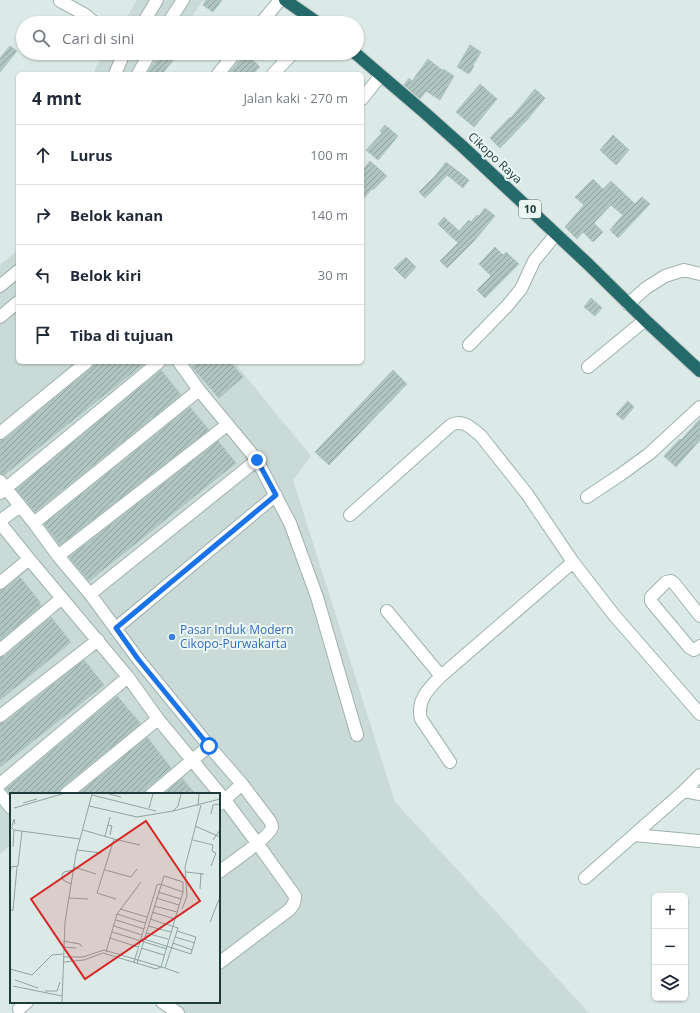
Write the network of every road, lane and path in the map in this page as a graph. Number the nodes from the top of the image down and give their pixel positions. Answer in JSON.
{"nodes":[{"id":1,"x":157,"y":0,"type":"edge"},
{"id":2,"x":183,"y":0,"type":"edge"},
{"id":3,"x":280,"y":0,"type":"edge"},
{"id":4,"x":284,"y":0,"type":"edge"},
{"id":5,"x":60,"y":1,"type":"dead end"},
{"id":6,"x":86,"y":16,"type":"edge"},
{"id":7,"x":147,"y":16,"type":"edge"},
{"id":8,"x":173,"y":16,"type":"edge"},
{"id":9,"x":267,"y":16,"type":"edge"},
{"id":10,"x":308,"y":16,"type":"edge"},
{"id":11,"x":120,"y":60,"type":"edge"},
{"id":12,"x":146,"y":60,"type":"edge"},
{"id":13,"x":230,"y":60,"type":"edge"},
{"id":14,"x":286,"y":60,"type":"edge"},
{"id":15,"x":363,"y":60,"type":"edge"},
{"id":16,"x":116,"y":72,"type":"edge"},
{"id":17,"x":139,"y":72,"type":"edge"},
{"id":18,"x":220,"y":72,"type":"edge"},
{"id":19,"x":275,"y":72,"type":"edge"},
{"id":20,"x":381,"y":75,"type":"junction"},
{"id":21,"x":364,"y":96,"type":"edge"},
{"id":22,"x":556,"y":234,"type":"junction"},
{"id":23,"x":16,"y":273,"type":"edge"},
{"id":24,"x":700,"y":274,"type":"edge"},
{"id":25,"x":0,"y":286,"type":"edge"},
{"id":26,"x":16,"y":304,"type":"edge"},
{"id":27,"x":628,"y":304,"type":"junction"},
{"id":28,"x":0,"y":316,"type":"edge"},
{"id":29,"x":645,"y":320,"type":"junction"},
{"id":30,"x":469,"y":345,"type":"dead end"},
{"id":31,"x":84,"y":364,"type":"edge"},
{"id":32,"x":156,"y":364,"type":"edge"},
{"id":33,"x":180,"y":364,"type":"edge"},
{"id":34,"x":588,"y":367,"type":"dead end"},
{"id":35,"x":700,"y":371,"type":"edge"},
{"id":36,"x":199,"y":390,"type":"junction"},
{"id":37,"x":700,"y":407,"type":"edge"},
{"id":38,"x":227,"y":424,"type":"junction"},
{"id":39,"x":0,"y":433,"type":"edge"},
{"id":40,"x":257,"y":460,"type":"junction"},
{"id":41,"x":2,"y":487,"type":"edge"},
{"id":42,"x":276,"y":495,"type":"junction"},
{"id":43,"x":587,"y":497,"type":"dead end"},
{"id":44,"x":20,"y":506,"type":"junction"},
{"id":45,"x":350,"y":515,"type":"dead end"},
{"id":46,"x":0,"y":522,"type":"edge"},
{"id":47,"x":34,"y":523,"type":"junction"},
{"id":48,"x":58,"y":556,"type":"junction"},
{"id":49,"x":29,"y":559,"type":"junction"},
{"id":50,"x":573,"y":562,"type":"junction"},
{"id":51,"x":0,"y":583,"type":"edge"},
{"id":52,"x":90,"y":594,"type":"junction"},
{"id":53,"x":62,"y":598,"type":"junction"},
{"id":54,"x":698,"y":607,"type":"edge"},
{"id":55,"x":387,"y":611,"type":"dead end"},
{"id":56,"x":116,"y":628,"type":"junction"},
{"id":57,"x":98,"y":640,"type":"junction"},
{"id":58,"x":700,"y":646,"type":"edge"},
{"id":59,"x":0,"y":650,"type":"edge"},
{"id":60,"x":441,"y":676,"type":"junction"},
{"id":61,"x":128,"y":677,"type":"junction"},
{"id":62,"x":700,"y":714,"type":"edge"},
{"id":63,"x":0,"y":716,"type":"edge"},
{"id":64,"x":158,"y":719,"type":"junction"},
{"id":65,"x":357,"y":735,"type":"dead end"},
{"id":66,"x":209,"y":746,"type":"junction"},
{"id":67,"x":192,"y":761,"type":"junction"},
{"id":68,"x":450,"y":762,"type":"dead end"},
{"id":69,"x":700,"y":775,"type":"edge"},
{"id":70,"x":0,"y":784,"type":"edge"},
{"id":71,"x":242,"y":784,"type":"junction"},
{"id":72,"x":684,"y":791,"type":"junction"},
{"id":73,"x":67,"y":793,"type":"edge"},
{"id":74,"x":153,"y":793,"type":"edge"},
{"id":75,"x":215,"y":793,"type":"edge"},
{"id":76,"x":0,"y":794,"type":"edge"},
{"id":77,"x":700,"y":794,"type":"edge"},
{"id":78,"x":222,"y":803,"type":"edge"},
{"id":79,"x":10,"y":807,"type":"edge"},
{"id":80,"x":634,"y":835,"type":"junction"},
{"id":81,"x":700,"y":841,"type":"edge"},
{"id":82,"x":257,"y":843,"type":"junction"},
{"id":83,"x":220,"y":871,"type":"edge"},
{"id":84,"x":585,"y":878,"type":"dead end"},
{"id":85,"x":220,"y":962,"type":"edge"},
{"id":86,"x":163,"y":1003,"type":"edge"},
{"id":87,"x":178,"y":1013,"type":"edge"}],
"edges":[{"from":1,"to":7,"type":"street"},
{"from":2,"to":8,"type":"street"},
{"from":3,"to":9,"type":"street"},
{"from":4,"to":10,"type":"highway"},
{"from":5,"to":6,"type":"street"},
{"from":11,"to":16,"type":"street"},
{"from":12,"to":17,"type":"street"},
{"from":13,"to":18,"type":"street"},
{"from":14,"to":19,"type":"street"},
{"from":15,"to":20,"type":"highway","name":"Cikopo Raya","number":"10"},
{"from":20,"to":21,"type":"street"},
{"from":20,"to":22,"type":"highway","name":"Cikopo Raya","number":"10"},
{"from":22,"to":27,"type":"highway","name":"Cikopo Raya","number":"10"},
{"from":22,"to":30,"type":"street"},
{"from":23,"to":25,"type":"street"},
{"from":24,"to":27,"type":"street"},
{"from":26,"to":28,"type":"street"},
{"from":27,"to":29,"type":"highway","name":"Cikopo Raya","number":"10"},
{"from":29,"to":34,"type":"street"},
{"from":29,"to":35,"type":"highway","name":"Cikopo Raya","number":"10"},
{"from":31,"to":39,"type":"street"},
{"from":32,"to":41,"type":"street"},
{"from":33,"to":36,"type":"street"},
{"from":36,"to":38,"type":"street"},
{"from":36,"to":47,"type":"street"},
{"from":37,"to":43,"type":"street"},
{"from":38,"to":40,"type":"street"},
{"from":38,"to":48,"type":"street"},
{"from":40,"to":42,"type":"street"},
{"from":40,"to":52,"type":"street"},
{"from":41,"to":44,"type":"street"},
{"from":42,"to":56,"type":"street"},
{"from":42,"to":65,"type":"street"},
{"from":44,"to":46,"type":"street"},
{"from":44,"to":47,"type":"street"},
{"from":45,"to":50,"type":"street"},
{"from":46,"to":49,"type":"street"},
{"from":47,"to":48,"type":"street"},
{"from":48,"to":52,"type":"street"},
{"from":49,"to":51,"type":"street"},
{"from":49,"to":53,"type":"street"},
{"from":50,"to":60,"type":"street"},
{"from":50,"to":62,"type":"street"},
{"from":52,"to":56,"type":"street"},
{"from":53,"to":57,"type":"street"},
{"from":53,"to":59,"type":"street"},
{"from":54,"to":58,"type":"street"},
{"from":55,"to":60,"type":"street"},
{"from":56,"to":66,"type":"street"},
{"from":57,"to":61,"type":"street"},
{"from":57,"to":63,"type":"street"},
{"from":60,"to":68,"type":"street"},
{"from":61,"to":64,"type":"street"},
{"from":61,"to":70,"type":"street"},
{"from":64,"to":67,"type":"street"},
{"from":64,"to":73,"type":"street"},
{"from":66,"to":67,"type":"street"},
{"from":66,"to":71,"type":"street"},
{"from":67,"to":74,"type":"street"},
{"from":67,"to":75,"type":"street"},
{"from":69,"to":72,"type":"street"},
{"from":71,"to":78,"type":"street"},
{"from":71,"to":82,"type":"street"},
{"from":72,"to":77,"type":"street"},
{"from":72,"to":80,"type":"street"},
{"from":76,"to":79,"type":"street"},
{"from":78,"to":82,"type":"street"},
{"from":80,"to":81,"type":"street"},
{"from":80,"to":84,"type":"street"},
{"from":82,"to":83,"type":"street"},
{"from":82,"to":85,"type":"street"},
{"from":86,"to":87,"type":"street"}]}
